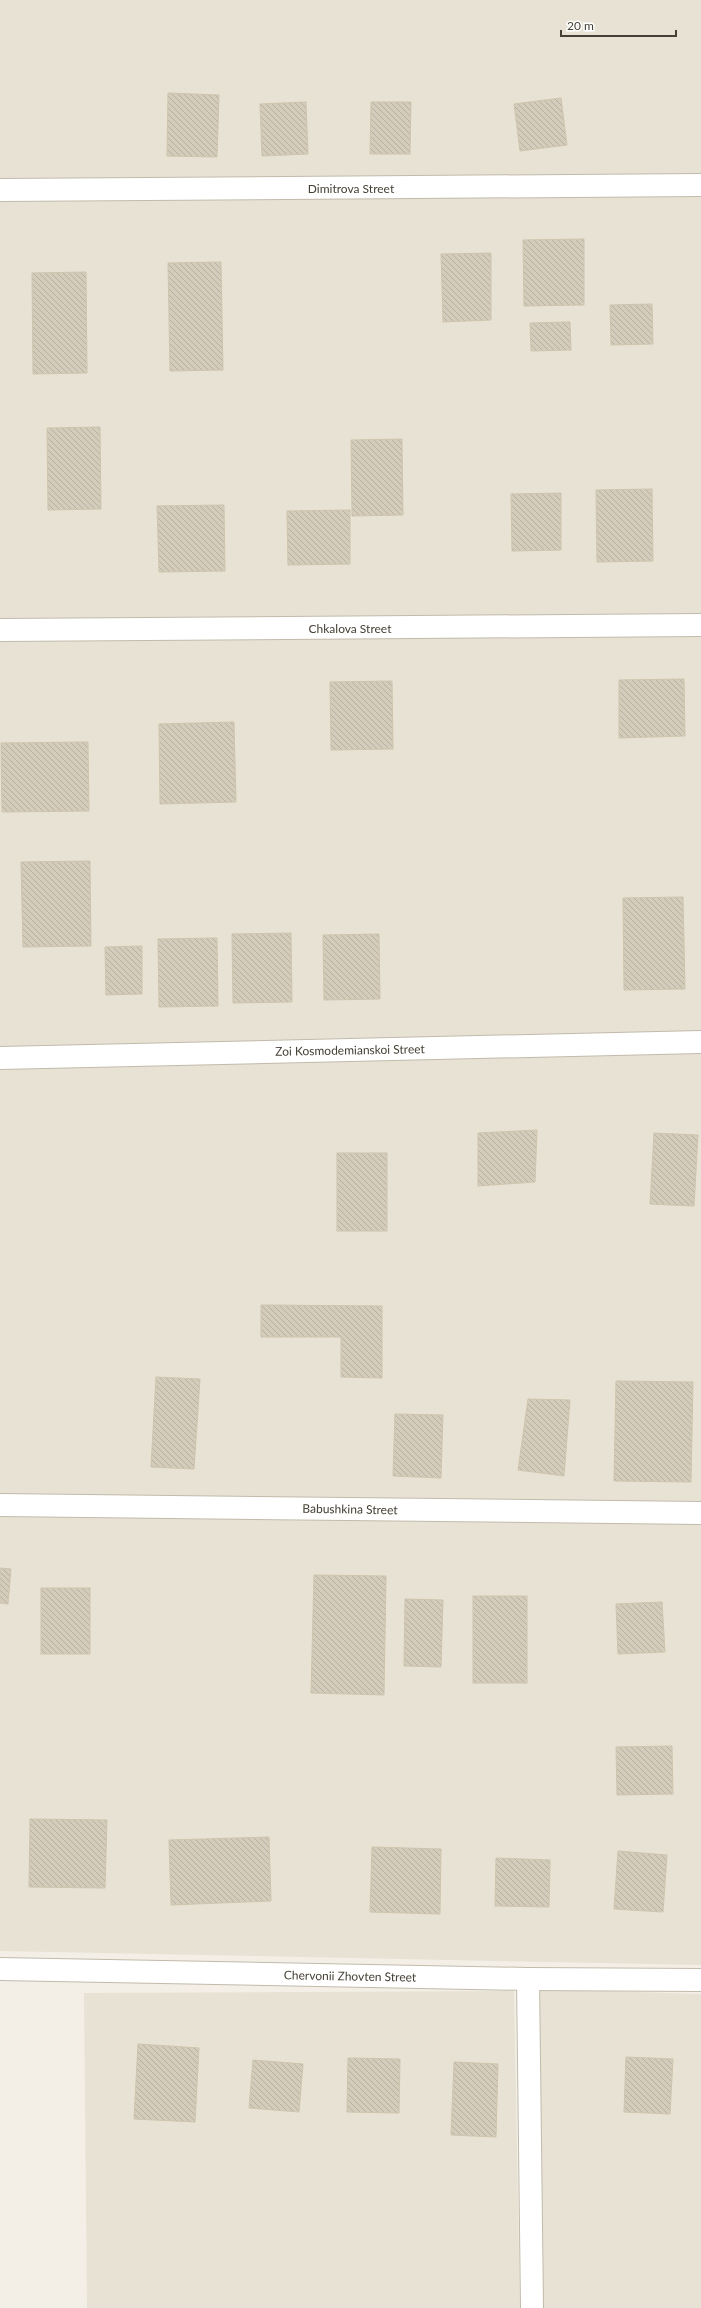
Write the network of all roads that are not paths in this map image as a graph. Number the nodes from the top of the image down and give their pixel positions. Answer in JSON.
{"nodes":[{"id":1,"x":701,"y":185,"type":"edge"},
{"id":2,"x":0,"y":190,"type":"edge"},
{"id":3,"x":701,"y":625,"type":"edge"},
{"id":4,"x":0,"y":630,"type":"edge"},
{"id":5,"x":701,"y":1042,"type":"edge"},
{"id":6,"x":0,"y":1058,"type":"edge"},
{"id":7,"x":0,"y":1506,"type":"edge"},
{"id":8,"x":701,"y":1513,"type":"edge"},
{"id":9,"x":0,"y":1969,"type":"edge"},
{"id":10,"x":528,"y":1979,"type":"junction"},
{"id":11,"x":701,"y":1980,"type":"edge"},
{"id":12,"x":532,"y":2308,"type":"edge"}],
"edges":[{"from":1,"to":2,"type":"street","name":"Dimitrova Street"},
{"from":3,"to":4,"type":"street","name":"Chkalova Street"},
{"from":5,"to":6,"type":"street","name":"Zoi Kosmodemianskoi Street"},
{"from":7,"to":8,"type":"street","name":"Babushkina Street"},
{"from":9,"to":10,"type":"street","name":"Chervonii Zhovten Street"},
{"from":10,"to":11,"type":"street","name":"Chervonii Zhovten Street"},
{"from":10,"to":12,"type":"street"}]}
